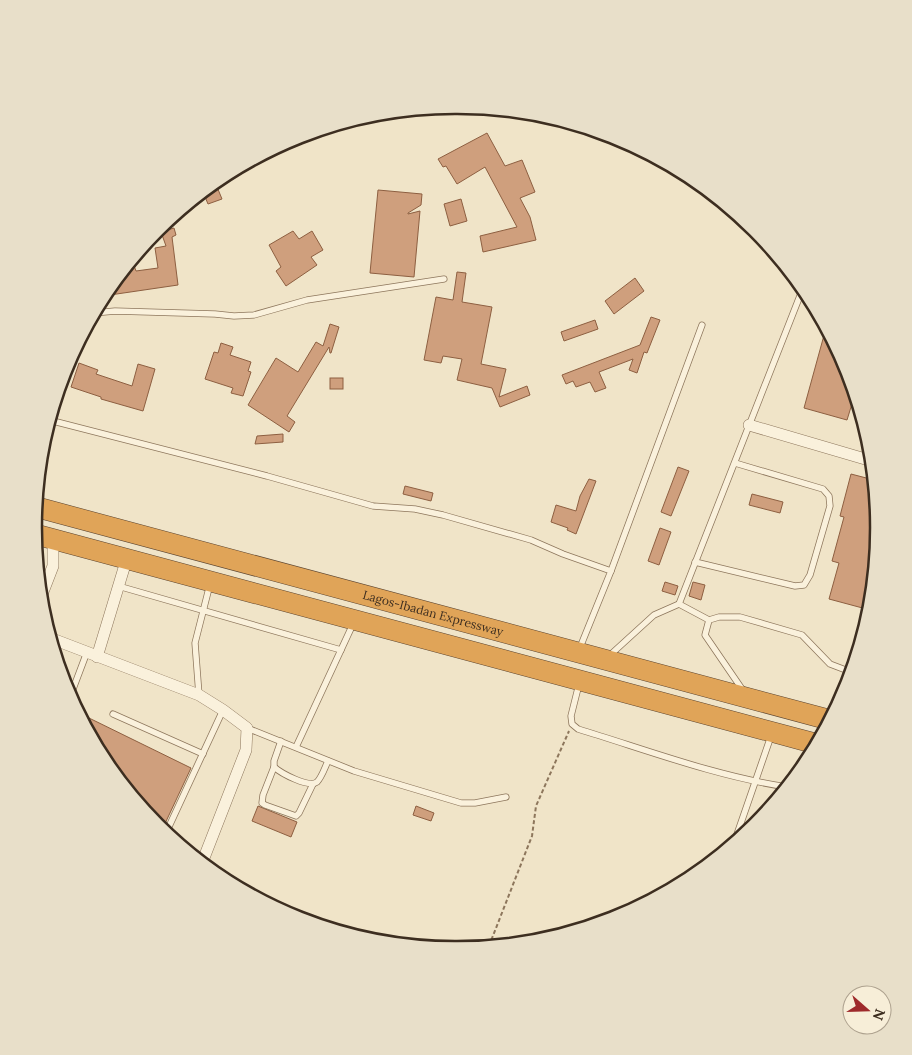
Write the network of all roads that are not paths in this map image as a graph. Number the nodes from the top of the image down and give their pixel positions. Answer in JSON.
{"nodes":[{"id":1,"x":444,"y":279,"type":"dead end"},
{"id":2,"x":799,"y":297,"type":"edge"},
{"id":3,"x":103,"y":312,"type":"edge"},
{"id":4,"x":702,"y":324,"type":"dead end"},
{"id":5,"x":57,"y":422,"type":"edge"},
{"id":6,"x":750,"y":425,"type":"junction"},
{"id":7,"x":864,"y":459,"type":"edge"},
{"id":8,"x":734,"y":463,"type":"junction"},
{"id":9,"x":43,"y":509,"type":"edge"},
{"id":10,"x":44,"y":536,"type":"edge"},
{"id":11,"x":127,"y":558,"type":"junction"},
{"id":12,"x":695,"y":562,"type":"junction"},
{"id":13,"x":611,"y":571,"type":"junction"},
{"id":14,"x":211,"y":581,"type":"junction"},
{"id":15,"x":46,"y":583,"type":"edge"},
{"id":16,"x":118,"y":586,"type":"junction"},
{"id":17,"x":679,"y":604,"type":"junction"},
{"id":18,"x":203,"y":610,"type":"junction"},
{"id":19,"x":355,"y":620,"type":"junction"},
{"id":20,"x":709,"y":620,"type":"junction"},
{"id":21,"x":59,"y":642,"type":"edge"},
{"id":22,"x":341,"y":650,"type":"junction"},
{"id":23,"x":579,"y":652,"type":"junction"},
{"id":24,"x":92,"y":655,"type":"junction"},
{"id":25,"x":606,"y":659,"type":"junction"},
{"id":26,"x":844,"y":669,"type":"edge"},
{"id":27,"x":580,"y":680,"type":"junction"},
{"id":28,"x":75,"y":688,"type":"edge"},
{"id":29,"x":199,"y":695,"type":"junction"},
{"id":30,"x":748,"y":697,"type":"junction"},
{"id":31,"x":223,"y":710,"type":"junction"},
{"id":32,"x":113,"y":714,"type":"dead end"},
{"id":33,"x":823,"y":718,"type":"edge"},
{"id":34,"x":247,"y":728,"type":"junction"},
{"id":35,"x":773,"y":732,"type":"junction"},
{"id":36,"x":281,"y":741,"type":"junction"},
{"id":37,"x":809,"y":742,"type":"edge"},
{"id":38,"x":296,"y":747,"type":"junction"},
{"id":39,"x":203,"y":754,"type":"junction"},
{"id":40,"x":328,"y":761,"type":"junction"},
{"id":41,"x":274,"y":767,"type":"junction"},
{"id":42,"x":755,"y":782,"type":"junction"},
{"id":43,"x":313,"y":784,"type":"junction"},
{"id":44,"x":779,"y":786,"type":"edge"},
{"id":45,"x":506,"y":797,"type":"dead end"},
{"id":46,"x":170,"y":825,"type":"edge"},
{"id":47,"x":739,"y":829,"type":"edge"},
{"id":48,"x":205,"y":856,"type":"edge"}],
"edges":[{"from":1,"to":3,"type":"lane"},
{"from":2,"to":6,"type":"lane"},
{"from":4,"to":13,"type":"lane"},
{"from":5,"to":13,"type":"lane"},
{"from":6,"to":7,"type":"street"},
{"from":6,"to":8,"type":"lane"},
{"from":8,"to":12,"type":"lane"},
{"from":8,"to":12,"type":"lane"},
{"from":9,"to":23,"type":"highway","name":"Lagos-Ibadan Expressway"},
{"from":10,"to":11,"type":"highway"},
{"from":10,"to":15,"type":"street"},
{"from":11,"to":14,"type":"highway"},
{"from":11,"to":16,"type":"street"},
{"from":12,"to":17,"type":"lane"},
{"from":13,"to":23,"type":"lane"},
{"from":14,"to":18,"type":"lane"},
{"from":14,"to":19,"type":"highway"},
{"from":16,"to":18,"type":"lane"},
{"from":16,"to":24,"type":"street"},
{"from":17,"to":20,"type":"lane"},
{"from":17,"to":25,"type":"lane"},
{"from":18,"to":22,"type":"lane"},
{"from":18,"to":29,"type":"lane"},
{"from":19,"to":22,"type":"lane"},
{"from":19,"to":27,"type":"highway"},
{"from":20,"to":26,"type":"lane"},
{"from":20,"to":30,"type":"lane"},
{"from":21,"to":24,"type":"street"},
{"from":22,"to":38,"type":"lane"},
{"from":23,"to":25,"type":"highway","name":"Lagos-Ibadan Expressway"},
{"from":24,"to":28,"type":"lane"},
{"from":24,"to":29,"type":"street"},
{"from":25,"to":30,"type":"highway","name":"Lagos-Ibadan Expressway"},
{"from":27,"to":35,"type":"highway"},
{"from":27,"to":42,"type":"lane"},
{"from":29,"to":31,"type":"street"},
{"from":30,"to":33,"type":"highway","name":"Lagos-Ibadan Expressway"},
{"from":31,"to":34,"type":"street"},
{"from":31,"to":39,"type":"lane"},
{"from":32,"to":39,"type":"lane"},
{"from":34,"to":36,"type":"lane"},
{"from":34,"to":48,"type":"street"},
{"from":35,"to":37,"type":"highway"},
{"from":35,"to":42,"type":"lane"},
{"from":36,"to":38,"type":"lane"},
{"from":36,"to":41,"type":"lane"},
{"from":38,"to":40,"type":"lane"},
{"from":39,"to":46,"type":"lane"},
{"from":40,"to":43,"type":"lane"},
{"from":40,"to":45,"type":"lane"},
{"from":41,"to":43,"type":"lane"},
{"from":41,"to":43,"type":"lane"},
{"from":42,"to":44,"type":"lane"},
{"from":42,"to":47,"type":"lane"}]}
